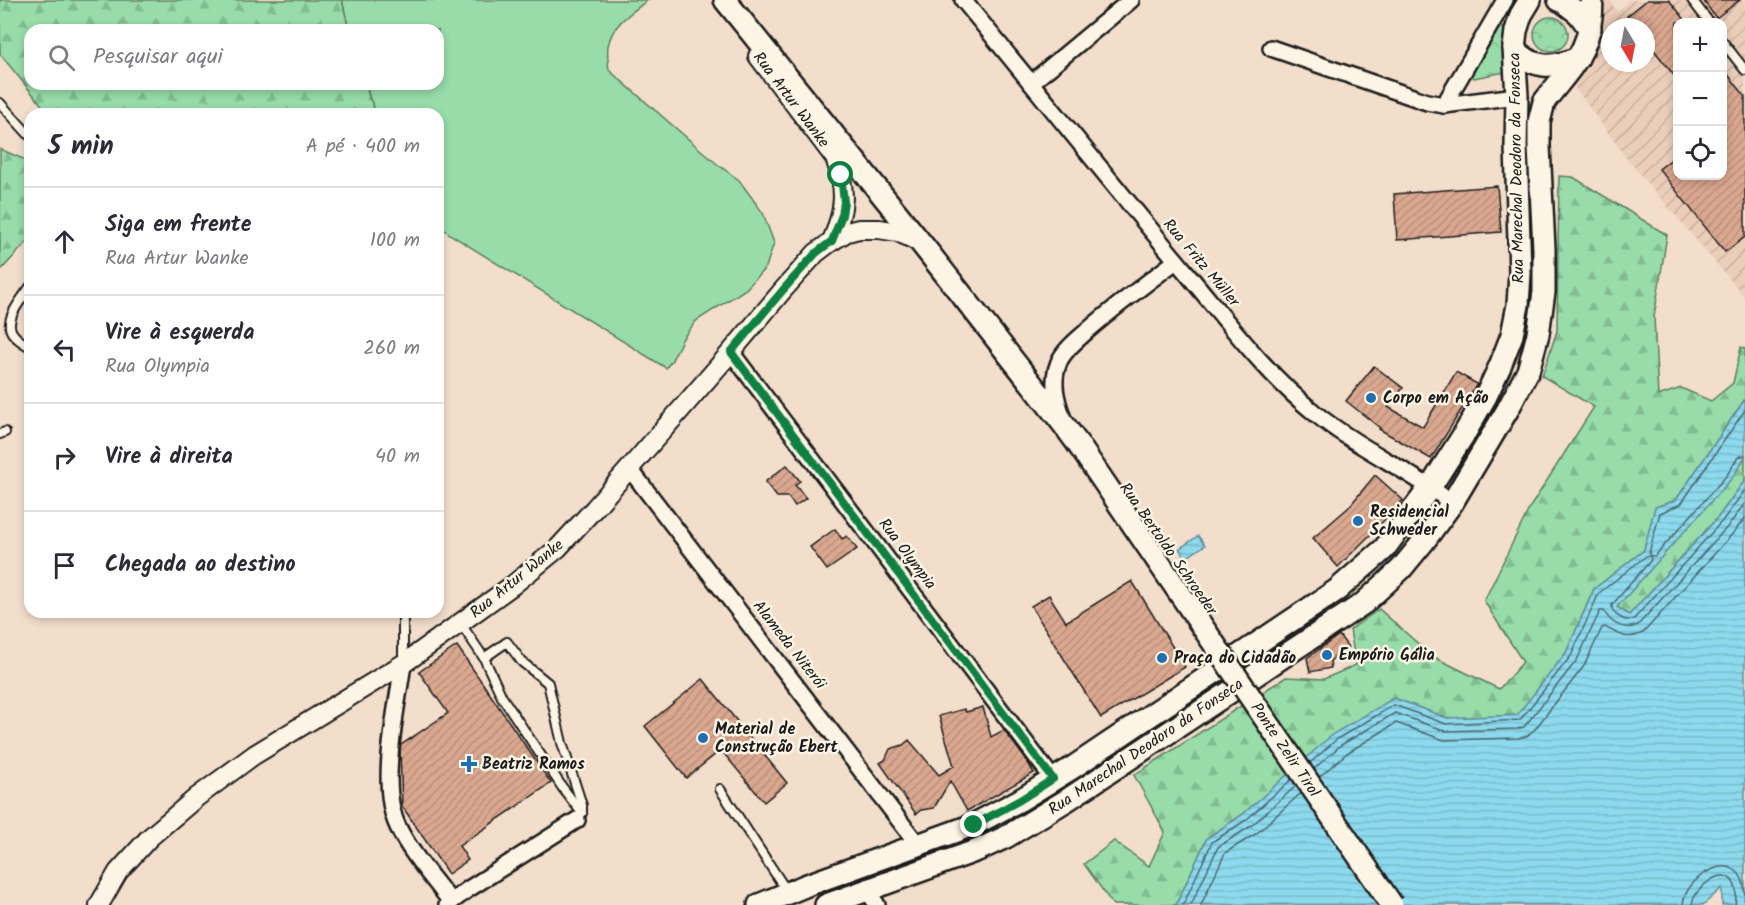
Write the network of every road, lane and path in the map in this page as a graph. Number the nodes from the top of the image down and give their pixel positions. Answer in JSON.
{"nodes":[{"id":1,"x":718,"y":0,"type":"edge"},
{"id":2,"x":725,"y":0,"type":"edge"},
{"id":3,"x":963,"y":0,"type":"edge"},
{"id":4,"x":1131,"y":0,"type":"edge"},
{"id":5,"x":1541,"y":0,"type":"edge"},
{"id":6,"x":1559,"y":0,"type":"edge"},
{"id":7,"x":1692,"y":0,"type":"edge"},
{"id":8,"x":1516,"y":4,"type":"edge"},
{"id":9,"x":1584,"y":11,"type":"edge"},
{"id":10,"x":1706,"y":18,"type":"edge"},
{"id":11,"x":1727,"y":47,"type":"edge"},
{"id":12,"x":1271,"y":48,"type":"dead end"},
{"id":13,"x":1514,"y":48,"type":"junction"},
{"id":14,"x":1578,"y":58,"type":"junction"},
{"id":15,"x":1745,"y":70,"type":"edge"},
{"id":16,"x":1031,"y":83,"type":"junction"},
{"id":17,"x":1517,"y":96,"type":"junction"},
{"id":18,"x":0,"y":103,"type":"edge"},
{"id":19,"x":1444,"y":105,"type":"junction"},
{"id":20,"x":24,"y":129,"type":"edge"},
{"id":21,"x":832,"y":241,"type":"junction"},
{"id":22,"x":921,"y":243,"type":"junction"},
{"id":23,"x":1176,"y":261,"type":"junction"},
{"id":24,"x":24,"y":296,"type":"edge"},
{"id":25,"x":24,"y":343,"type":"edge"},
{"id":26,"x":731,"y":352,"type":"junction"},
{"id":27,"x":1065,"y":425,"type":"junction"},
{"id":28,"x":1079,"y":449,"type":"junction"},
{"id":29,"x":630,"y":468,"type":"junction"},
{"id":30,"x":1431,"y":486,"type":"junction"},
{"id":31,"x":1452,"y":503,"type":"junction"},
{"id":32,"x":1384,"y":549,"type":"junction"},
{"id":33,"x":1401,"y":569,"type":"junction"},
{"id":34,"x":403,"y":618,"type":"edge"},
{"id":35,"x":460,"y":624,"type":"junction"},
{"id":36,"x":484,"y":658,"type":"junction"},
{"id":37,"x":403,"y":664,"type":"junction"},
{"id":38,"x":1226,"y":665,"type":"junction"},
{"id":39,"x":1053,"y":779,"type":"junction"},
{"id":40,"x":720,"y":789,"type":"dead end"},
{"id":41,"x":579,"y":816,"type":"junction"},
{"id":42,"x":919,"y":846,"type":"junction"},
{"id":43,"x":872,"y":898,"type":"edge"},
{"id":44,"x":792,"y":899,"type":"edge"},
{"id":45,"x":449,"y":904,"type":"edge"},
{"id":46,"x":99,"y":905,"type":"edge"},
{"id":47,"x":759,"y":905,"type":"edge"},
{"id":48,"x":826,"y":905,"type":"edge"},
{"id":49,"x":1392,"y":905,"type":"edge"}],
"edges":[{"from":1,"to":21,"type":"street","name":"Rua Artur Wanke"},
{"from":2,"to":22,"type":"main road","name":"Ponte Zelir Tirol"},
{"from":3,"to":16,"type":"street","name":"Rua Fritz Müller"},
{"from":4,"to":16,"type":"street"},
{"from":5,"to":8,"type":"main road"},
{"from":6,"to":9,"type":"main road"},
{"from":7,"to":10,"type":"lane"},
{"from":8,"to":13,"type":"main road","name":"Rua Marechal Deodoro da Fonseca"},
{"from":8,"to":19,"type":"street"},
{"from":9,"to":14,"type":"main road","name":"Rua Marechal Deodoro da Fonseca"},
{"from":11,"to":15,"type":"lane"},
{"from":12,"to":19,"type":"street"},
{"from":13,"to":14,"type":"main road"},
{"from":13,"to":17,"type":"main road","name":"Rua Marechal Deodoro da Fonseca"},
{"from":14,"to":31,"type":"main road","name":"Rua Marechal Deodoro da Fonseca"},
{"from":16,"to":23,"type":"street","name":"Rua Fritz Müller"},
{"from":17,"to":19,"type":"street"},
{"from":17,"to":30,"type":"main road","name":"Rua Marechal Deodoro da Fonseca"},
{"from":18,"to":20,"type":"lane"},
{"from":21,"to":22,"type":"street","name":"Rua Artur Wanke"},
{"from":21,"to":26,"type":"street","name":"Rua Artur Wanke"},
{"from":22,"to":27,"type":"main road","name":"Ponte Zelir Tirol"},
{"from":23,"to":27,"type":"street"},
{"from":23,"to":30,"type":"street","name":"Rua Fritz Müller"},
{"from":24,"to":25,"type":"lane"},
{"from":26,"to":29,"type":"street","name":"Rua Artur Wanke"},
{"from":26,"to":39,"type":"street","name":"Rua Olympia"},
{"from":27,"to":28,"type":"main road","name":"Ponte Zelir Tirol"},
{"from":28,"to":38,"type":"street","name":"Rua Bertoldo Schroeder"},
{"from":28,"to":49,"type":"main road","name":"Ponte Zelir Tirol","bridge":true},
{"from":29,"to":35,"type":"street","name":"Rua Artur Wanke"},
{"from":29,"to":42,"type":"street","name":"Alameda Niterói"},
{"from":30,"to":31,"type":"street","name":"Rua Fritz Müller"},
{"from":30,"to":32,"type":"main road","name":"Rua Marechal Deodoro da Fonseca"},
{"from":31,"to":33,"type":"main road","name":"Rua Marechal Deodoro da Fonseca"},
{"from":32,"to":33,"type":"main road"},
{"from":32,"to":38,"type":"main road","name":"Rua Marechal Deodoro da Fonseca"},
{"from":33,"to":43,"type":"main road","name":"Rua Marechal Deodoro da Fonseca"},
{"from":34,"to":37,"type":"lane"},
{"from":35,"to":36,"type":"lane"},
{"from":35,"to":37,"type":"street","name":"Rua Artur Wanke"},
{"from":36,"to":41,"type":"lane"},
{"from":36,"to":41,"type":"lane"},
{"from":37,"to":45,"type":"street"},
{"from":37,"to":46,"type":"street","name":"Rua Artur Wanke"},
{"from":38,"to":39,"type":"main road","name":"Rua Marechal Deodoro da Fonseca"},
{"from":39,"to":42,"type":"main road","name":"Rua Marechal Deodoro da Fonseca"},
{"from":40,"to":44,"type":"lane"},
{"from":41,"to":45,"type":"street"},
{"from":42,"to":44,"type":"main road","name":"Rua Marechal Deodoro da Fonseca"},
{"from":43,"to":48,"type":"main road","name":"Rua Marechal Deodoro da Fonseca"},
{"from":44,"to":47,"type":"main road","name":"Rua Marechal Deodoro da Fonseca"}]}
